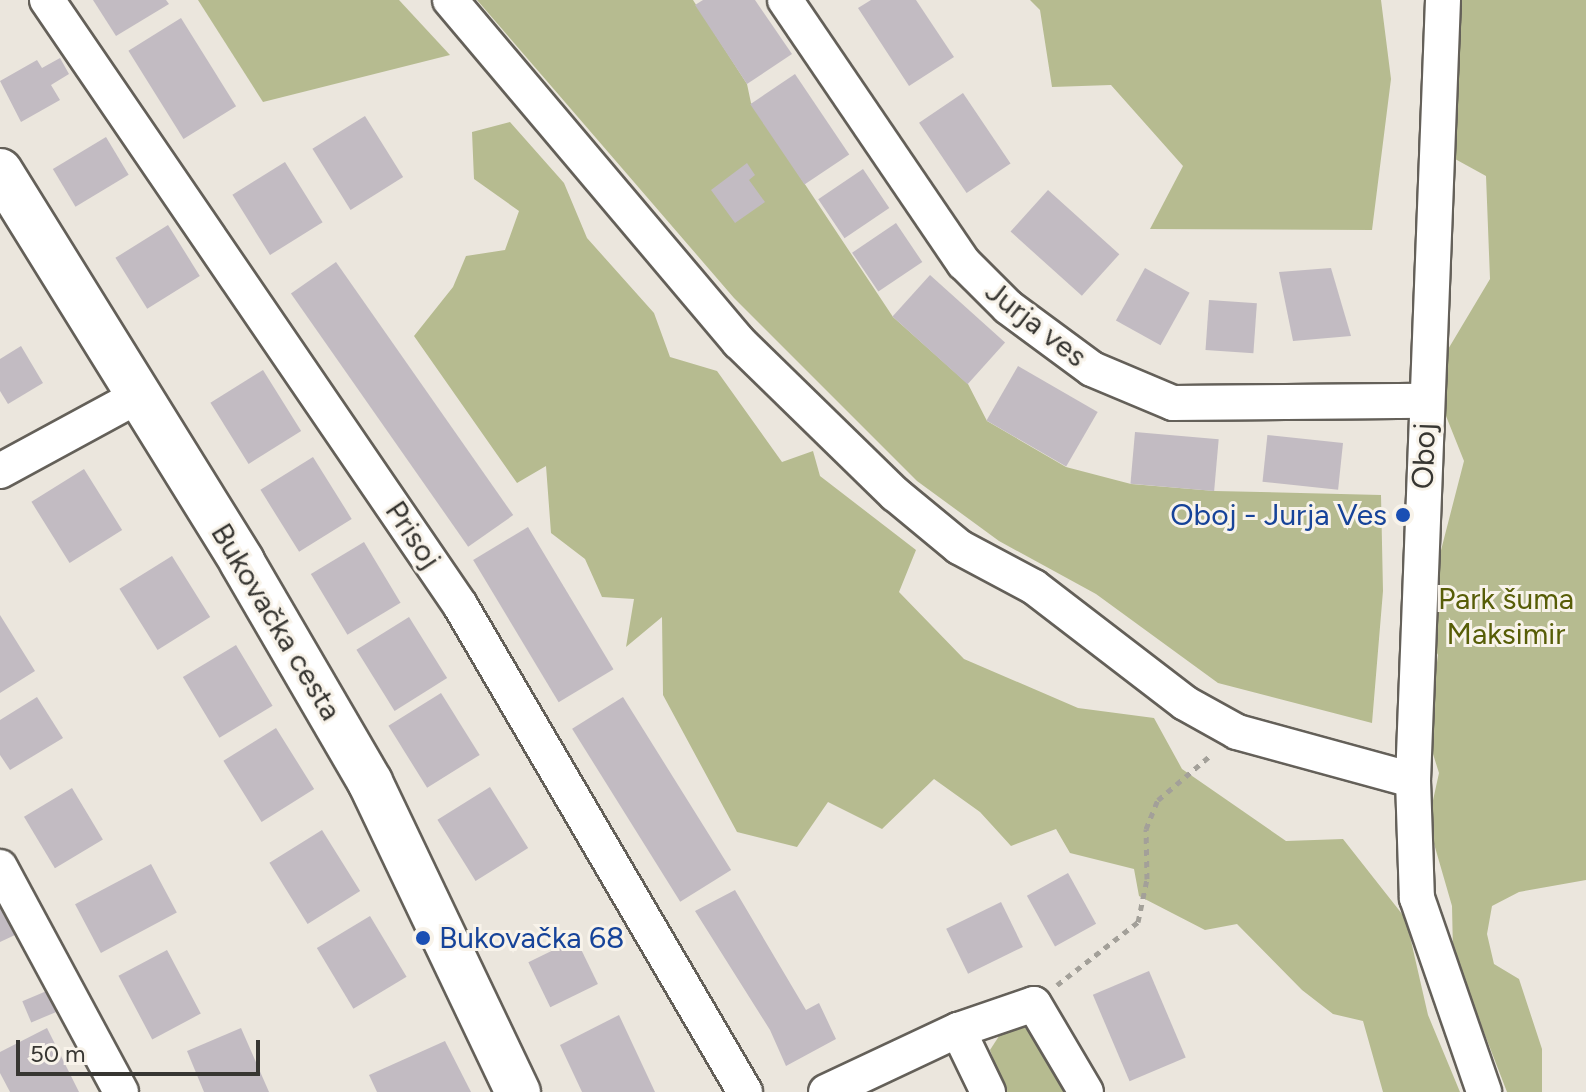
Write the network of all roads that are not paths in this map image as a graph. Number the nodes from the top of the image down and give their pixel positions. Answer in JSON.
{"nodes":[{"id":1,"x":47,"y":0,"type":"edge"},
{"id":2,"x":450,"y":0,"type":"edge"},
{"id":3,"x":785,"y":0,"type":"edge"},
{"id":4,"x":1443,"y":0,"type":"edge"},
{"id":5,"x":0,"y":171,"type":"edge"},
{"id":6,"x":138,"y":396,"type":"junction"},
{"id":7,"x":1426,"y":401,"type":"junction"},
{"id":8,"x":0,"y":471,"type":"edge"},
{"id":9,"x":1413,"y":780,"type":"junction"},
{"id":10,"x":0,"y":867,"type":"edge"},
{"id":11,"x":958,"y":1030,"type":"junction"},
{"id":12,"x":121,"y":1092,"type":"edge"},
{"id":13,"x":518,"y":1092,"type":"edge"},
{"id":14,"x":745,"y":1092,"type":"edge"},
{"id":15,"x":826,"y":1092,"type":"edge"},
{"id":16,"x":988,"y":1092,"type":"edge"},
{"id":17,"x":1086,"y":1092,"type":"edge"},
{"id":18,"x":1484,"y":1092,"type":"edge"}],
"edges":[{"from":1,"to":14,"type":"street","name":"Prisoj"},
{"from":2,"to":9,"type":"street"},
{"from":3,"to":7,"type":"street","name":"Jurja ves"},
{"from":4,"to":7,"type":"street","name":"Oboj"},
{"from":5,"to":6,"type":"main road","name":"Bukovačka cesta"},
{"from":6,"to":8,"type":"street"},
{"from":6,"to":13,"type":"main road","name":"Bukovačka cesta"},
{"from":7,"to":9,"type":"street","name":"Oboj"},
{"from":9,"to":18,"type":"street","name":"Oboj"},
{"from":10,"to":12,"type":"street"},
{"from":11,"to":15,"type":"street"},
{"from":11,"to":16,"type":"street"},
{"from":11,"to":17,"type":"street"}]}
